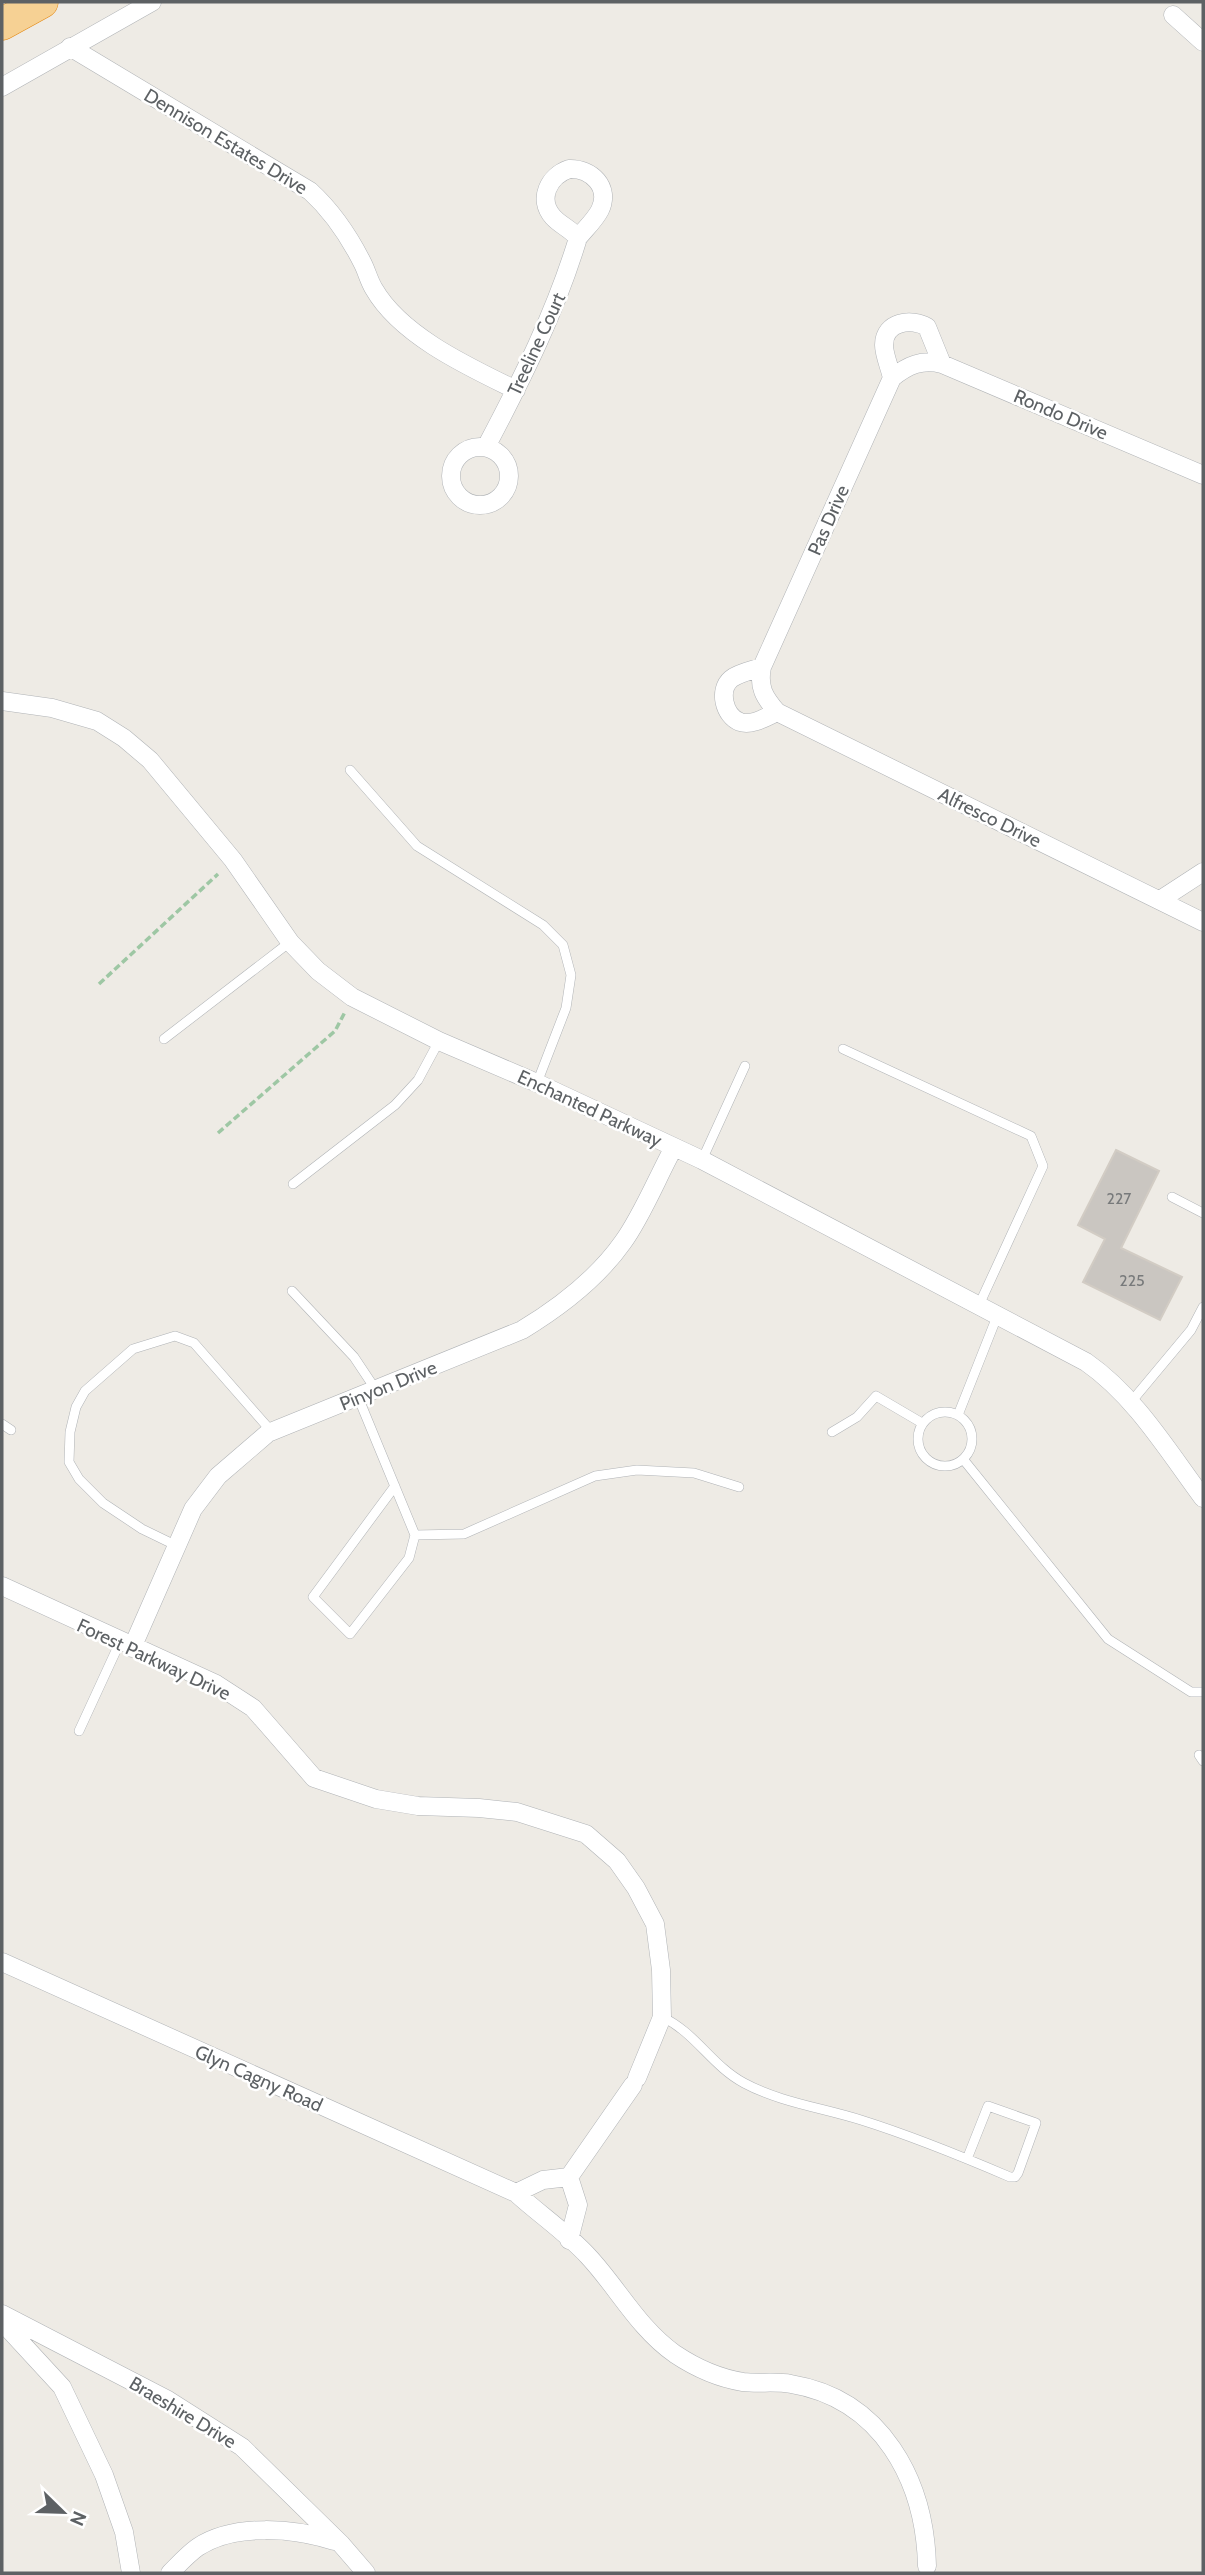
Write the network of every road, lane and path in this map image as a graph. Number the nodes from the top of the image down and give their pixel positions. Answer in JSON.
{"nodes":[{"id":1,"x":42,"y":2,"type":"edge"},
{"id":2,"x":152,"y":2,"type":"edge"},
{"id":3,"x":1173,"y":15,"type":"dead end"},
{"id":4,"x":2,"y":24,"type":"edge"},
{"id":5,"x":1203,"y":42,"type":"edge"},
{"id":6,"x":70,"y":47,"type":"junction"},
{"id":7,"x":2,"y":87,"type":"edge"},
{"id":8,"x":578,"y":238,"type":"dead end"},
{"id":9,"x":942,"y":363,"type":"junction"},
{"id":10,"x":892,"y":378,"type":"junction"},
{"id":11,"x":516,"y":390,"type":"junction"},
{"id":12,"x":486,"y":447,"type":"dead end"},
{"id":13,"x":1203,"y":475,"type":"edge"},
{"id":14,"x":762,"y":667,"type":"junction"},
{"id":15,"x":761,"y":690,"type":"joint"},
{"id":16,"x":2,"y":701,"type":"edge"},
{"id":17,"x":776,"y":712,"type":"junction"},
{"id":18,"x":351,"y":770,"type":"dead end"},
{"id":19,"x":233,"y":860,"type":"junction"},
{"id":20,"x":1203,"y":872,"type":"edge"},
{"id":21,"x":1160,"y":900,"type":"junction"},
{"id":22,"x":1203,"y":922,"type":"edge"},
{"id":23,"x":290,"y":942,"type":"junction"},
{"id":24,"x":99,"y":984,"type":"dead end"},
{"id":25,"x":352,"y":997,"type":"junction"},
{"id":26,"x":164,"y":1039,"type":"dead end"},
{"id":27,"x":439,"y":1041,"type":"junction"},
{"id":28,"x":843,"y":1049,"type":"dead end"},
{"id":29,"x":745,"y":1066,"type":"dead end"},
{"id":30,"x":537,"y":1083,"type":"junction"},
{"id":31,"x":218,"y":1133,"type":"dead end"},
{"id":32,"x":674,"y":1147,"type":"junction"},
{"id":33,"x":702,"y":1160,"type":"junction"},
{"id":34,"x":293,"y":1184,"type":"dead end"},
{"id":35,"x":1172,"y":1197,"type":"dead end"},
{"id":36,"x":1203,"y":1213,"type":"edge"},
{"id":37,"x":292,"y":1291,"type":"dead end"},
{"id":38,"x":979,"y":1305,"type":"junction"},
{"id":39,"x":1203,"y":1307,"type":"edge"},
{"id":40,"x":998,"y":1314,"type":"junction"},
{"id":41,"x":376,"y":1390,"type":"junction"},
{"id":42,"x":358,"y":1397,"type":"junction"},
{"id":43,"x":1131,"y":1402,"type":"junction"},
{"id":44,"x":958,"y":1415,"type":"junction"},
{"id":45,"x":922,"y":1423,"type":"junction"},
{"id":46,"x":2,"y":1424,"type":"edge"},
{"id":47,"x":11,"y":1430,"type":"dead end"},
{"id":48,"x":272,"y":1432,"type":"junction"},
{"id":49,"x":832,"y":1432,"type":"dead end"},
{"id":50,"x":963,"y":1459,"type":"junction"},
{"id":51,"x":395,"y":1486,"type":"junction"},
{"id":52,"x":739,"y":1487,"type":"dead end"},
{"id":53,"x":1203,"y":1498,"type":"edge"},
{"id":54,"x":415,"y":1535,"type":"junction"},
{"id":55,"x":175,"y":1545,"type":"junction"},
{"id":56,"x":2,"y":1586,"type":"edge"},
{"id":57,"x":126,"y":1645,"type":"junction"},
{"id":58,"x":1203,"y":1692,"type":"edge"},
{"id":59,"x":79,"y":1731,"type":"dead end"},
{"id":60,"x":2,"y":1962,"type":"edge"},
{"id":61,"x":662,"y":2017,"type":"junction"},
{"id":62,"x":967,"y":2159,"type":"junction"},
{"id":63,"x":569,"y":2177,"type":"junction"},
{"id":64,"x":516,"y":2193,"type":"junction"},
{"id":65,"x":569,"y":2240,"type":"junction"},
{"id":66,"x":2,"y":2314,"type":"edge"},
{"id":67,"x":2,"y":2322,"type":"edge"},
{"id":68,"x":341,"y":2544,"type":"junction"},
{"id":69,"x":927,"y":2566,"type":"dead end"},
{"id":70,"x":131,"y":2573,"type":"edge"},
{"id":71,"x":170,"y":2573,"type":"edge"},
{"id":72,"x":366,"y":2573,"type":"edge"}],
"edges":[{"from":1,"to":4,"type":"highway"},
{"from":2,"to":6,"type":"street"},
{"from":3,"to":5,"type":"street"},
{"from":6,"to":7,"type":"street"},
{"from":6,"to":11,"type":"street","name":"Dennison Estates Drive"},
{"from":8,"to":11,"type":"street","name":"Treeline Court"},
{"from":9,"to":10,"type":"street","name":"Rondo Drive"},
{"from":9,"to":10,"type":"street"},
{"from":9,"to":13,"type":"street","name":"Rondo Drive"},
{"from":10,"to":14,"type":"street","name":"Pas Drive"},
{"from":11,"to":12,"type":"street","name":"Treeline Court"},
{"from":14,"to":15,"type":"street","name":"Pas Drive"},
{"from":14,"to":17,"type":"street"},
{"from":15,"to":17,"type":"street","name":"Alfresco Drive"},
{"from":16,"to":19,"type":"street","name":"Enchanted Parkway"},
{"from":17,"to":21,"type":"street","name":"Alfresco Drive"},
{"from":18,"to":30,"type":"lane"},
{"from":19,"to":23,"type":"street","name":"Enchanted Parkway"},
{"from":19,"to":24,"type":"path"},
{"from":20,"to":21,"type":"street"},
{"from":21,"to":22,"type":"street","name":"Alfresco Drive"},
{"from":23,"to":25,"type":"street","name":"Enchanted Parkway"},
{"from":23,"to":26,"type":"lane"},
{"from":25,"to":27,"type":"street","name":"Enchanted Parkway"},
{"from":25,"to":31,"type":"path"},
{"from":27,"to":30,"type":"street","name":"Enchanted Parkway"},
{"from":27,"to":34,"type":"lane"},
{"from":28,"to":38,"type":"lane"},
{"from":29,"to":33,"type":"lane"},
{"from":30,"to":32,"type":"street","name":"Enchanted Parkway"},
{"from":32,"to":33,"type":"street","name":"Enchanted Parkway"},
{"from":32,"to":41,"type":"street","name":"Pinyon Drive"},
{"from":33,"to":38,"type":"street","name":"Enchanted Parkway"},
{"from":35,"to":36,"type":"lane"},
{"from":37,"to":41,"type":"lane"},
{"from":38,"to":40,"type":"street","name":"Enchanted Parkway"},
{"from":39,"to":43,"type":"lane"},
{"from":40,"to":43,"type":"street","name":"Enchanted Parkway"},
{"from":40,"to":44,"type":"lane"},
{"from":41,"to":42,"type":"street","name":"Pinyon Drive"},
{"from":42,"to":48,"type":"street","name":"Pinyon Drive"},
{"from":42,"to":51,"type":"lane"},
{"from":43,"to":53,"type":"street","name":"Enchanted Parkway"},
{"from":44,"to":45,"type":"lane"},
{"from":44,"to":50,"type":"lane"},
{"from":45,"to":49,"type":"lane"},
{"from":45,"to":50,"type":"lane"},
{"from":46,"to":47,"type":"lane"},
{"from":48,"to":55,"type":"street","name":"Pinyon Drive"},
{"from":48,"to":55,"type":"lane"},
{"from":50,"to":58,"type":"lane"},
{"from":51,"to":54,"type":"lane"},
{"from":51,"to":54,"type":"lane"},
{"from":52,"to":54,"type":"lane"},
{"from":55,"to":57,"type":"street","name":"Pinyon Drive"},
{"from":56,"to":57,"type":"street","name":"Forest Parkway Drive"},
{"from":57,"to":59,"type":"lane"},
{"from":57,"to":61,"type":"street","name":"Forest Parkway Drive"},
{"from":60,"to":64,"type":"street","name":"Glyn Cagny Road"},
{"from":61,"to":62,"type":"lane"},
{"from":61,"to":63,"type":"street","name":"Forest Parkway Drive"},
{"from":62,"to":62,"type":"lane"},
{"from":63,"to":64,"type":"street"},
{"from":63,"to":65,"type":"street"},
{"from":64,"to":65,"type":"street","name":"Glyn Cagny Road"},
{"from":65,"to":69,"type":"street","name":"Glyn Cagny Road"},
{"from":66,"to":68,"type":"street","name":"Braeshire Drive"},
{"from":67,"to":70,"type":"street"},
{"from":68,"to":71,"type":"street"},
{"from":68,"to":72,"type":"street","name":"Braeshire Drive"}]}
